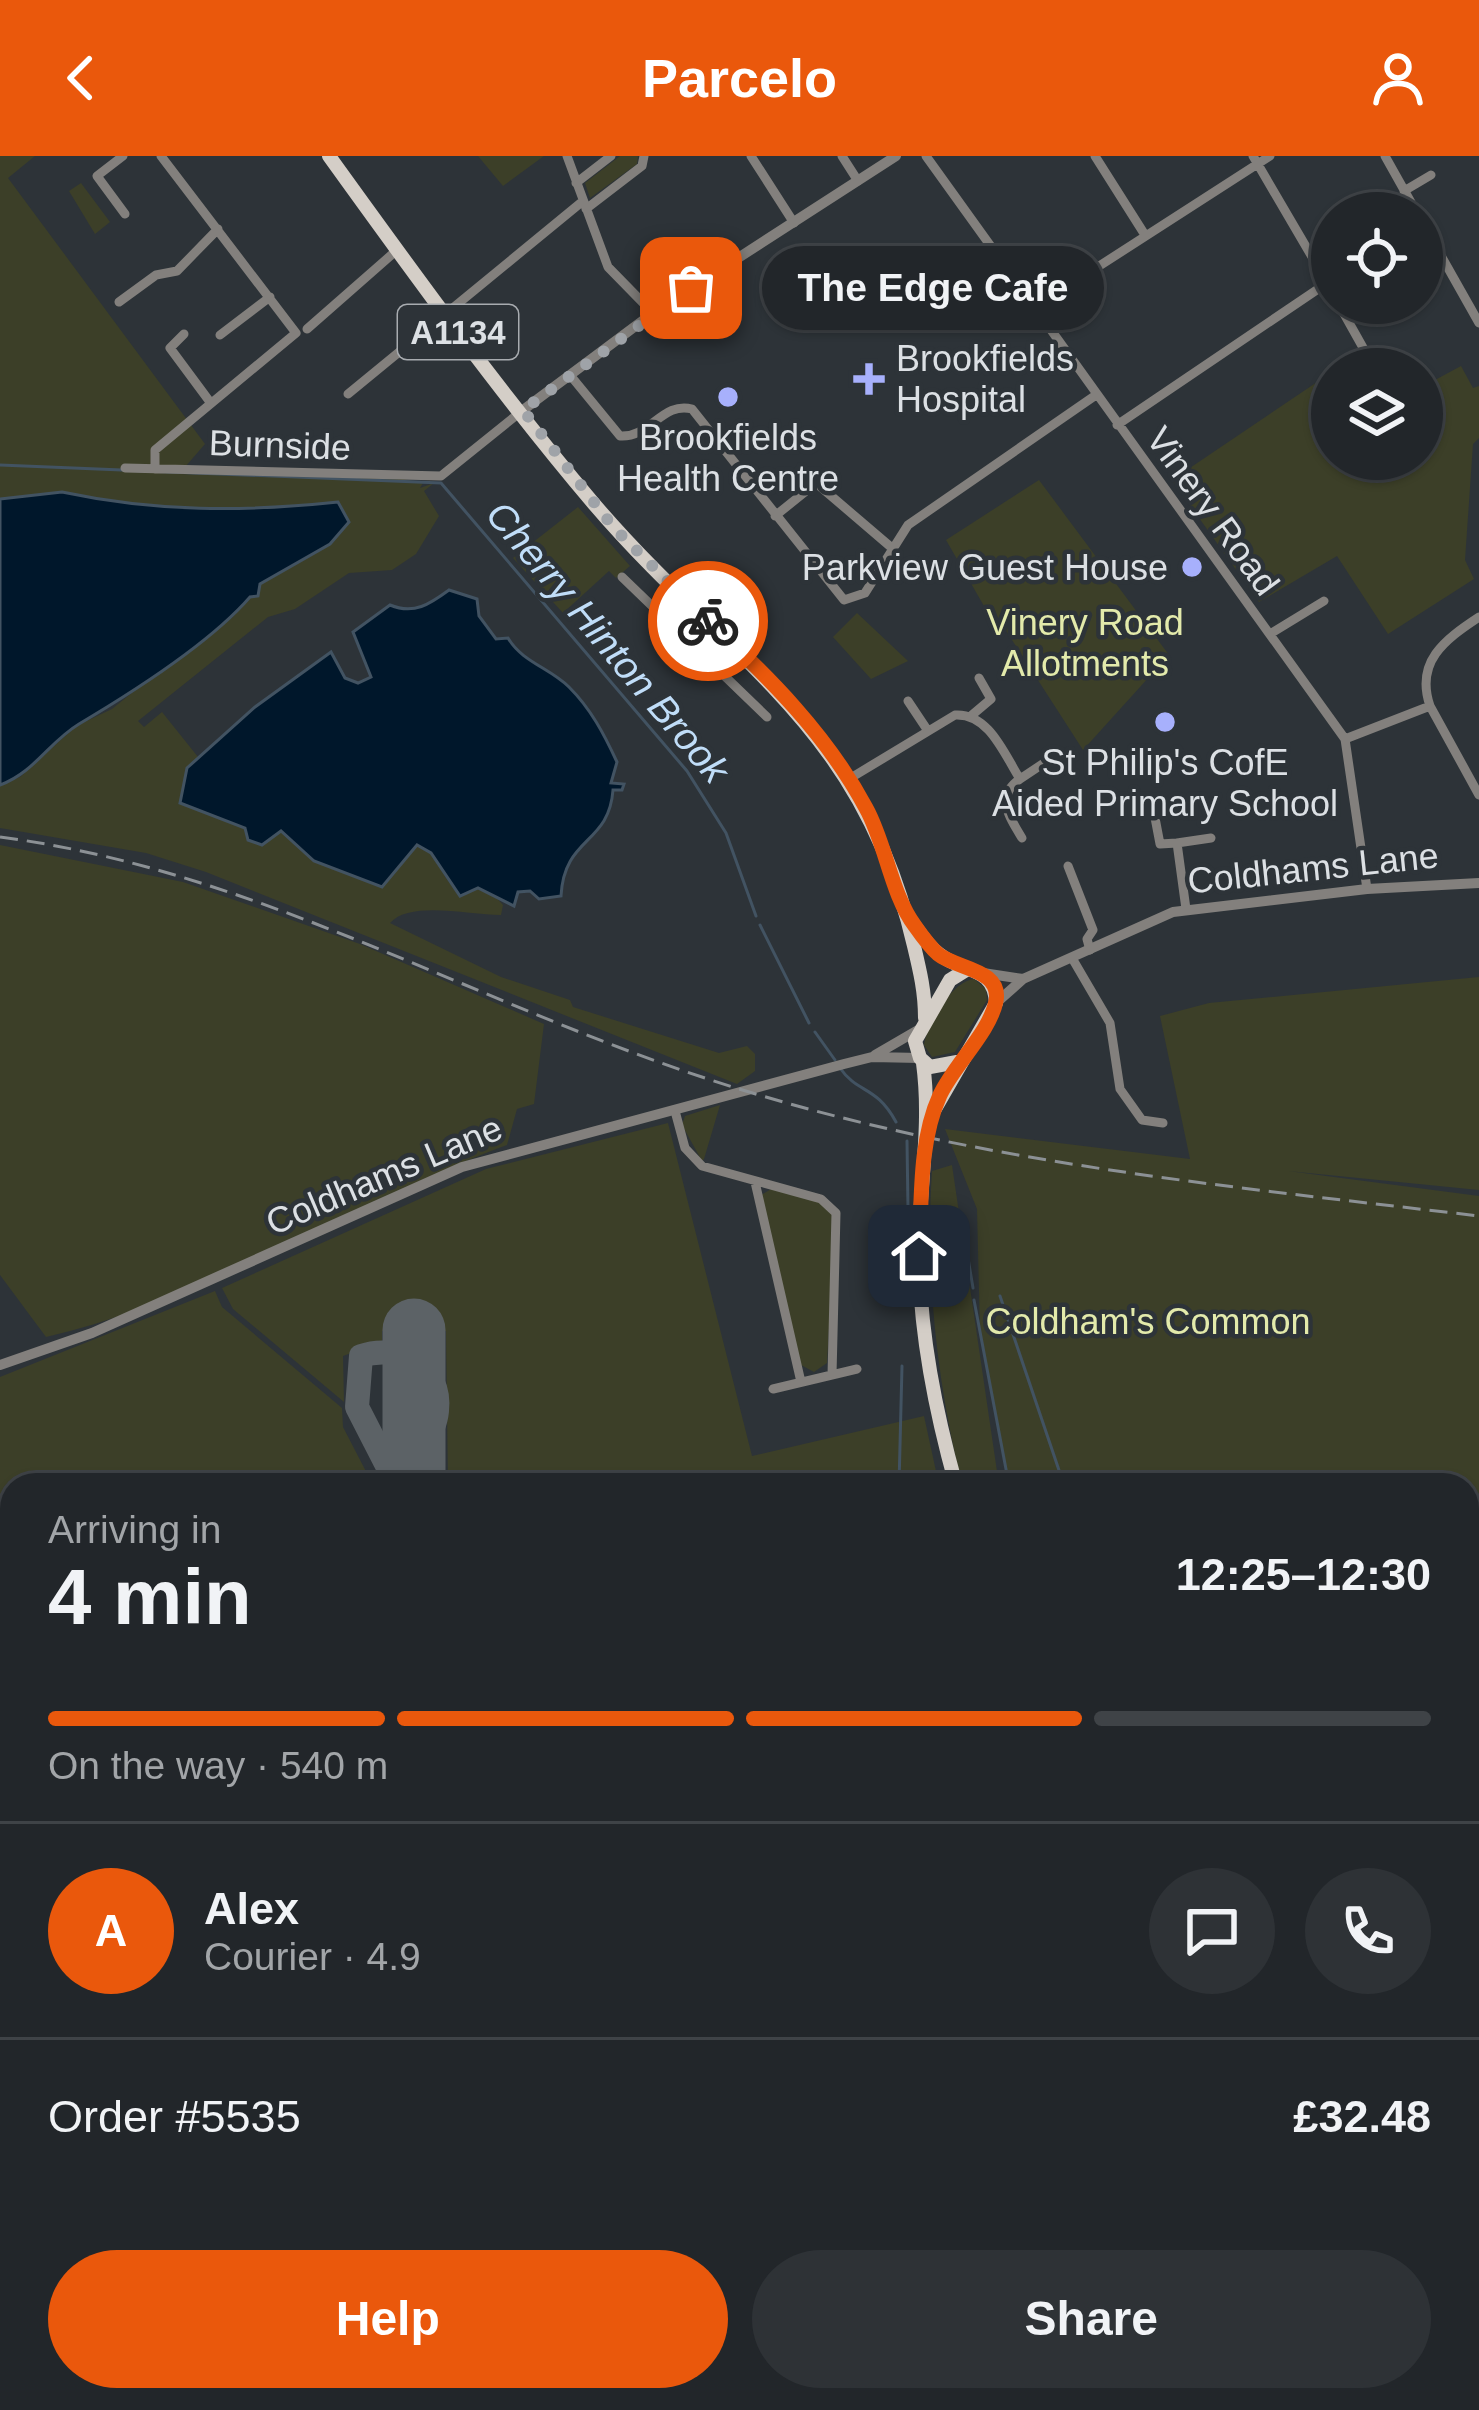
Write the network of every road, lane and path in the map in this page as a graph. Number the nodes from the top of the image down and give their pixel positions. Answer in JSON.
{"nodes":[{"id":1,"x":123,"y":156,"type":"edge"},
{"id":2,"x":161,"y":156,"type":"edge"},
{"id":3,"x":329,"y":156,"type":"edge"},
{"id":4,"x":567,"y":156,"type":"edge"},
{"id":5,"x":610,"y":156,"type":"edge"},
{"id":6,"x":644,"y":156,"type":"edge"},
{"id":7,"x":751,"y":156,"type":"edge"},
{"id":8,"x":842,"y":156,"type":"edge"},
{"id":9,"x":896,"y":156,"type":"edge"},
{"id":10,"x":926,"y":156,"type":"edge"},
{"id":11,"x":1095,"y":156,"type":"edge"},
{"id":12,"x":1270,"y":156,"type":"edge"},
{"id":13,"x":1385,"y":156,"type":"edge"},
{"id":14,"x":1255,"y":160,"type":"edge"},
{"id":15,"x":1431,"y":175,"type":"dead end"},
{"id":16,"x":858,"y":182,"type":"junction"},
{"id":17,"x":576,"y":183,"type":"junction"},
{"id":18,"x":1404,"y":191,"type":"joint"},
{"id":19,"x":585,"y":205,"type":"junction"},
{"id":20,"x":125,"y":214,"type":"dead end"},
{"id":21,"x":794,"y":223,"type":"junction"},
{"id":22,"x":218,"y":229,"type":"junction"},
{"id":23,"x":1145,"y":235,"type":"junction"},
{"id":24,"x":398,"y":250,"type":"junction"},
{"id":25,"x":1311,"y":255,"type":"edge"},
{"id":26,"x":1443,"y":259,"type":"edge"},
{"id":27,"x":270,"y":297,"type":"junction"},
{"id":28,"x":1311,"y":299,"type":"edge"},
{"id":29,"x":119,"y":302,"type":"dead end"},
{"id":30,"x":1034,"y":308,"type":"junction"},
{"id":31,"x":653,"y":313,"type":"junction"},
{"id":32,"x":444,"y":315,"type":"junction"},
{"id":33,"x":1479,"y":323,"type":"edge"},
{"id":34,"x":307,"y":328,"type":"dead end"},
{"id":35,"x":184,"y":334,"type":"dead end"},
{"id":36,"x":220,"y":335,"type":"dead end"},
{"id":37,"x":570,"y":375,"type":"junction"},
{"id":38,"x":348,"y":394,"type":"dead end"},
{"id":39,"x":1096,"y":395,"type":"junction"},
{"id":40,"x":210,"y":403,"type":"junction"},
{"id":41,"x":523,"y":410,"type":"junction"},
{"id":42,"x":1117,"y":425,"type":"junction"},
{"id":43,"x":125,"y":468,"type":"dead end"},
{"id":44,"x":155,"y":469,"type":"junction"},
{"id":45,"x":776,"y":517,"type":"junction"},
{"id":46,"x":892,"y":548,"type":"junction"},
{"id":47,"x":622,"y":577,"type":"dead end"},
{"id":48,"x":1324,"y":602,"type":"dead end"},
{"id":49,"x":1479,"y":617,"type":"edge"},
{"id":50,"x":718,"y":630,"type":"junction"},
{"id":51,"x":1270,"y":634,"type":"junction"},
{"id":52,"x":703,"y":649,"type":"junction"},
{"id":53,"x":979,"y":678,"type":"dead end"},
{"id":54,"x":908,"y":701,"type":"dead end"},
{"id":55,"x":1430,"y":706,"type":"junction"},
{"id":56,"x":972,"y":715,"type":"junction"},
{"id":57,"x":767,"y":717,"type":"dead end"},
{"id":58,"x":928,"y":731,"type":"junction"},
{"id":59,"x":1345,"y":739,"type":"junction"},
{"id":60,"x":1044,"y":763,"type":"dead end"},
{"id":61,"x":849,"y":779,"type":"junction"},
{"id":62,"x":1020,"y":779,"type":"junction"},
{"id":63,"x":1478,"y":787,"type":"edge"},
{"id":64,"x":1152,"y":802,"type":"dead end"},
{"id":65,"x":1022,"y":838,"type":"dead end"},
{"id":66,"x":1211,"y":838,"type":"dead end"},
{"id":67,"x":1177,"y":843,"type":"junction"},
{"id":68,"x":1068,"y":866,"type":"dead end"},
{"id":69,"x":1479,"y":883,"type":"edge"},
{"id":70,"x":1367,"y":889,"type":"junction"},
{"id":71,"x":1186,"y":909,"type":"junction"},
{"id":72,"x":909,"y":918,"type":"junction"},
{"id":73,"x":1093,"y":930,"type":"junction"},
{"id":74,"x":1110,"y":940,"type":"junction"},
{"id":75,"x":1090,"y":950,"type":"junction"},
{"id":76,"x":1072,"y":958,"type":"junction"},
{"id":77,"x":966,"y":970,"type":"junction"},
{"id":78,"x":983,"y":973,"type":"junction"},
{"id":79,"x":1023,"y":979,"type":"junction"},
{"id":80,"x":996,"y":1003,"type":"junction"},
{"id":81,"x":922,"y":1024,"type":"junction"},
{"id":82,"x":872,"y":1057,"type":"junction"},
{"id":83,"x":921,"y":1061,"type":"junction"},
{"id":84,"x":957,"y":1062,"type":"junction"},
{"id":85,"x":675,"y":1111,"type":"junction"},
{"id":86,"x":930,"y":1120,"type":"junction"},
{"id":87,"x":1163,"y":1124,"type":"dead end"},
{"id":88,"x":755,"y":1182,"type":"junction"},
{"id":89,"x":0,"y":1365,"type":"edge"},
{"id":90,"x":857,"y":1370,"type":"dead end"},
{"id":91,"x":832,"y":1376,"type":"junction"},
{"id":92,"x":801,"y":1382,"type":"junction"},
{"id":93,"x":773,"y":1389,"type":"dead end"},
{"id":94,"x":953,"y":1473,"type":"edge"}],
"edges":[{"from":1,"to":20,"type":"street"},
{"from":2,"to":22,"type":"street"},
{"from":3,"to":24,"type":"main road","number":"A1134"},
{"from":4,"to":17,"type":"street"},
{"from":5,"to":17,"type":"street"},
{"from":6,"to":19,"type":"street"},
{"from":7,"to":21,"type":"street"},
{"from":8,"to":16,"type":"street"},
{"from":9,"to":16,"type":"street"},
{"from":10,"to":30,"type":"street","name":"Vinery Road"},
{"from":11,"to":23,"type":"street"},
{"from":12,"to":14,"type":"street"},
{"from":13,"to":18,"type":"street"},
{"from":14,"to":23,"type":"street"},
{"from":14,"to":25,"type":"street"},
{"from":15,"to":18,"type":"street"},
{"from":16,"to":21,"type":"street"},
{"from":17,"to":19,"type":"street"},
{"from":19,"to":31,"type":"street"},
{"from":19,"to":32,"type":"street"},
{"from":21,"to":31,"type":"street"},
{"from":22,"to":27,"type":"street"},
{"from":22,"to":29,"type":"street"},
{"from":23,"to":30,"type":"street"},
{"from":24,"to":32,"type":"main road","number":"A1134"},
{"from":24,"to":34,"type":"street"},
{"from":26,"to":33,"type":"street"},
{"from":27,"to":36,"type":"street"},
{"from":27,"to":40,"type":"street"},
{"from":28,"to":42,"type":"street"},
{"from":30,"to":39,"type":"street","name":"Vinery Road"},
{"from":31,"to":37,"type":"street"},
{"from":32,"to":38,"type":"street"},
{"from":32,"to":41,"type":"main road","number":"A1134"},
{"from":35,"to":40,"type":"street"},
{"from":37,"to":41,"type":"street"},
{"from":37,"to":45,"type":"street"},
{"from":39,"to":42,"type":"street","name":"Vinery Road"},
{"from":39,"to":46,"type":"street"},
{"from":40,"to":44,"type":"street"},
{"from":41,"to":44,"type":"street","name":"Burnside"},
{"from":41,"to":50,"type":"main road","number":"A1134"},
{"from":42,"to":51,"type":"street","name":"Vinery Road"},
{"from":43,"to":44,"type":"street","name":"Burnside"},
{"from":45,"to":46,"type":"street"},
{"from":45,"to":46,"type":"street"},
{"from":47,"to":52,"type":"street"},
{"from":48,"to":51,"type":"street"},
{"from":49,"to":55,"type":"street"},
{"from":50,"to":52,"type":"street"},
{"from":50,"to":61,"type":"main road","number":"A1134"},
{"from":51,"to":59,"type":"street","name":"Vinery Road"},
{"from":52,"to":57,"type":"street"},
{"from":53,"to":56,"type":"street"},
{"from":54,"to":58,"type":"street"},
{"from":55,"to":59,"type":"street"},
{"from":55,"to":63,"type":"street"},
{"from":56,"to":58,"type":"street"},
{"from":56,"to":62,"type":"street"},
{"from":58,"to":61,"type":"street"},
{"from":59,"to":70,"type":"street"},
{"from":60,"to":62,"type":"street"},
{"from":61,"to":72,"type":"main road","number":"A1134"},
{"from":62,"to":65,"type":"street"},
{"from":64,"to":67,"type":"street"},
{"from":66,"to":67,"type":"street"},
{"from":67,"to":71,"type":"street"},
{"from":68,"to":73,"type":"street"},
{"from":69,"to":70,"type":"street","name":"Coldhams Lane"},
{"from":70,"to":71,"type":"street","name":"Coldhams Lane"},
{"from":71,"to":74,"type":"street","name":"Coldhams Lane"},
{"from":72,"to":77,"type":"main road","number":"A1134"},
{"from":72,"to":81,"type":"main road","number":"A1134"},
{"from":73,"to":74,"type":"street"},
{"from":73,"to":75,"type":"street"},
{"from":74,"to":75,"type":"street","name":"Coldhams Lane"},
{"from":75,"to":76,"type":"street","name":"Coldhams Lane"},
{"from":76,"to":79,"type":"street","name":"Coldhams Lane"},
{"from":76,"to":87,"type":"street"},
{"from":77,"to":78,"type":"main road","number":"A1134"},
{"from":77,"to":81,"type":"main road"},
{"from":78,"to":79,"type":"street"},
{"from":78,"to":80,"type":"main road"},
{"from":79,"to":80,"type":"street","name":"Coldhams Lane"},
{"from":80,"to":84,"type":"main road","number":"A1134"},
{"from":81,"to":82,"type":"street","name":"Coldhams Lane"},
{"from":81,"to":83,"type":"main road","number":"A1134"},
{"from":82,"to":83,"type":"street","name":"Coldhams Lane"},
{"from":82,"to":85,"type":"street","name":"Coldhams Lane"},
{"from":83,"to":84,"type":"main road"},
{"from":83,"to":86,"type":"main road","number":"A1134"},
{"from":84,"to":86,"type":"main road","number":"A1134"},
{"from":85,"to":88,"type":"street"},
{"from":85,"to":89,"type":"street","name":"Coldhams Lane"},
{"from":86,"to":94,"type":"main road","number":"A1134"},
{"from":88,"to":91,"type":"street"},
{"from":88,"to":92,"type":"street"},
{"from":90,"to":91,"type":"street"},
{"from":91,"to":92,"type":"street"},
{"from":92,"to":93,"type":"street"}]}
